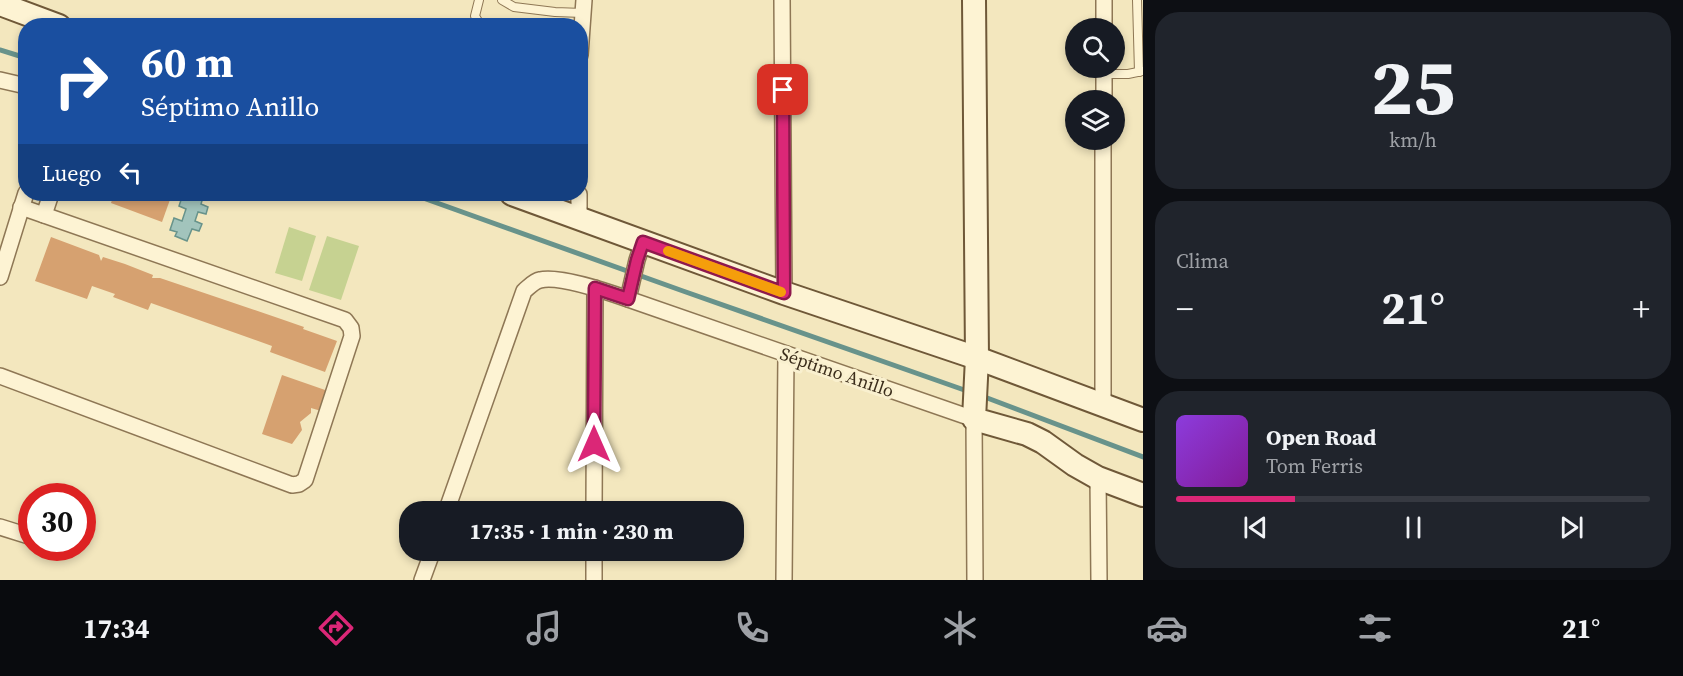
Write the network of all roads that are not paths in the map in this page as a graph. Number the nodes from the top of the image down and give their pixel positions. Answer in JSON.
{"nodes":[{"id":1,"x":479,"y":0,"type":"edge"},
{"id":2,"x":502,"y":0,"type":"edge"},
{"id":3,"x":782,"y":0,"type":"edge"},
{"id":4,"x":974,"y":0,"type":"edge"},
{"id":5,"x":1104,"y":0,"type":"edge"},
{"id":6,"x":1137,"y":0,"type":"edge"},
{"id":7,"x":0,"y":4,"type":"edge"},
{"id":8,"x":583,"y":6,"type":"edge"},
{"id":9,"x":38,"y":18,"type":"edge"},
{"id":10,"x":477,"y":18,"type":"edge"},
{"id":11,"x":1104,"y":18,"type":"edge"},
{"id":12,"x":1141,"y":72,"type":"edge"},
{"id":13,"x":1125,"y":74,"type":"edge"},
{"id":14,"x":0,"y":80,"type":"edge"},
{"id":15,"x":18,"y":84,"type":"edge"},
{"id":16,"x":1104,"y":150,"type":"edge"},
{"id":17,"x":23,"y":201,"type":"edge"},
{"id":18,"x":24,"y":201,"type":"edge"},
{"id":19,"x":49,"y":201,"type":"edge"},
{"id":20,"x":531,"y":201,"type":"edge"},
{"id":21,"x":579,"y":201,"type":"edge"},
{"id":22,"x":44,"y":215,"type":"junction"},
{"id":23,"x":579,"y":219,"type":"junction"},
{"id":24,"x":640,"y":251,"type":"junction"},
{"id":25,"x":0,"y":277,"type":"edge"},
{"id":26,"x":595,"y":288,"type":"junction"},
{"id":27,"x":784,"y":293,"type":"junction"},
{"id":28,"x":628,"y":299,"type":"junction"},
{"id":29,"x":786,"y":354,"type":"junction"},
{"id":30,"x":977,"y":357,"type":"junction"},
{"id":31,"x":0,"y":376,"type":"edge"},
{"id":32,"x":975,"y":399,"type":"junction"},
{"id":33,"x":1103,"y":405,"type":"junction"},
{"id":34,"x":1143,"y":420,"type":"edge"},
{"id":35,"x":1098,"y":478,"type":"junction"},
{"id":36,"x":1143,"y":495,"type":"edge"},
{"id":37,"x":450,"y":501,"type":"edge"},
{"id":38,"x":594,"y":501,"type":"edge"},
{"id":39,"x":0,"y":527,"type":"edge"},
{"id":40,"x":18,"y":533,"type":"edge"},
{"id":41,"x":429,"y":561,"type":"edge"},
{"id":42,"x":594,"y":561,"type":"edge"},
{"id":43,"x":422,"y":580,"type":"edge"},
{"id":44,"x":594,"y":580,"type":"edge"},
{"id":45,"x":784,"y":580,"type":"edge"},
{"id":46,"x":975,"y":580,"type":"edge"},
{"id":47,"x":1100,"y":580,"type":"edge"}],
"edges":[{"from":1,"to":10,"type":"lane"},
{"from":2,"to":8,"type":"lane"},
{"from":3,"to":27,"type":"street"},
{"from":4,"to":30,"type":"street"},
{"from":5,"to":11,"type":"street"},
{"from":6,"to":12,"type":"lane"},
{"from":7,"to":9,"type":"street"},
{"from":12,"to":13,"type":"lane"},
{"from":14,"to":15,"type":"street"},
{"from":16,"to":33,"type":"street"},
{"from":17,"to":25,"type":"street"},
{"from":18,"to":22,"type":"street"},
{"from":19,"to":22,"type":"street"},
{"from":20,"to":23,"type":"street"},
{"from":21,"to":23,"type":"street"},
{"from":22,"to":31,"type":"street"},
{"from":23,"to":24,"type":"street"},
{"from":24,"to":27,"type":"street"},
{"from":24,"to":28,"type":"street"},
{"from":26,"to":28,"type":"street","name":"Séptimo Anillo"},
{"from":26,"to":37,"type":"street","name":"Séptimo Anillo"},
{"from":26,"to":38,"type":"street"},
{"from":27,"to":30,"type":"street"},
{"from":28,"to":29,"type":"street","name":"Séptimo Anillo"},
{"from":29,"to":32,"type":"street","name":"Séptimo Anillo"},
{"from":29,"to":45,"type":"street"},
{"from":30,"to":32,"type":"street"},
{"from":30,"to":33,"type":"street"},
{"from":32,"to":35,"type":"street","name":"Séptimo Anillo"},
{"from":32,"to":46,"type":"street"},
{"from":33,"to":34,"type":"street"},
{"from":35,"to":36,"type":"street","name":"Séptimo Anillo"},
{"from":35,"to":47,"type":"street"},
{"from":39,"to":40,"type":"street"},
{"from":41,"to":43,"type":"street"},
{"from":42,"to":44,"type":"street"}]}
